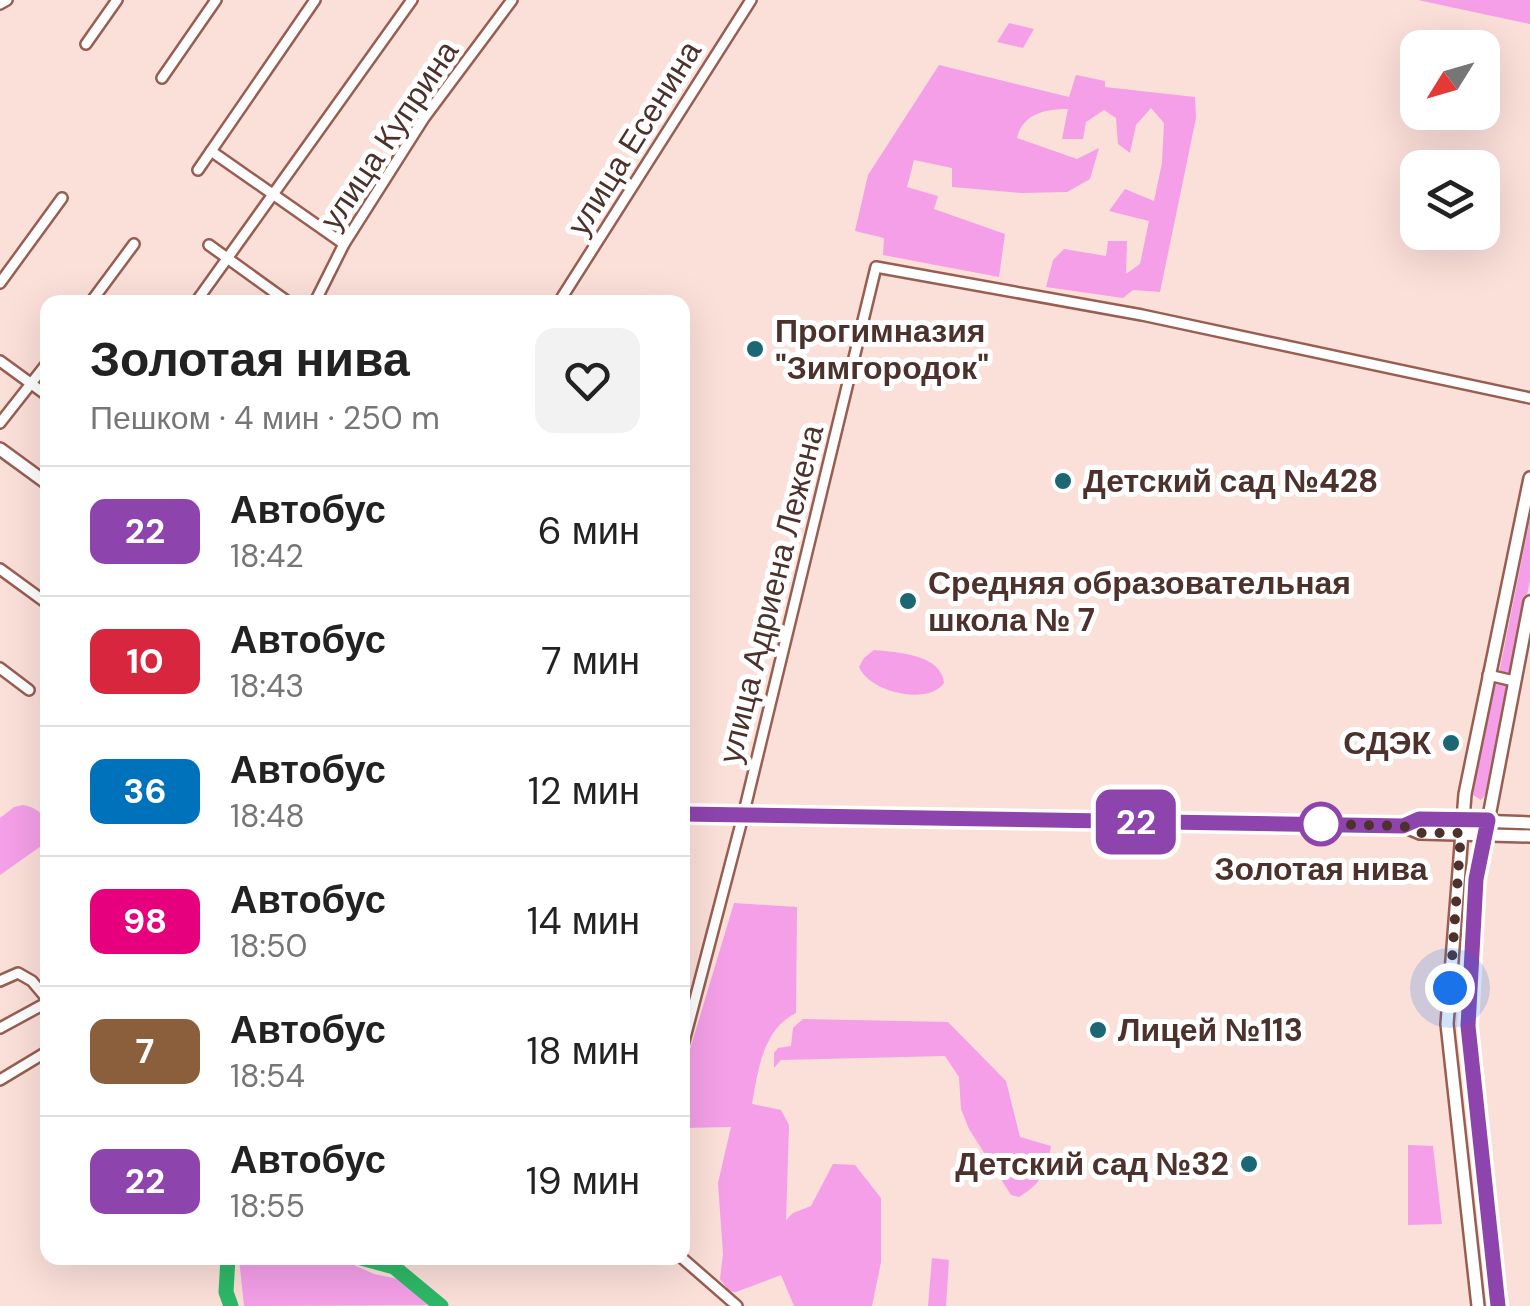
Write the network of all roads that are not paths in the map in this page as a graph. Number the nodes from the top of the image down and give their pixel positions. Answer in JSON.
{"nodes":[{"id":1,"x":8,"y":0,"type":"edge"},
{"id":2,"x":117,"y":0,"type":"edge"},
{"id":3,"x":216,"y":0,"type":"edge"},
{"id":4,"x":316,"y":0,"type":"edge"},
{"id":5,"x":412,"y":0,"type":"edge"},
{"id":6,"x":512,"y":0,"type":"edge"},
{"id":7,"x":751,"y":0,"type":"edge"},
{"id":8,"x":0,"y":4,"type":"edge"},
{"id":9,"x":86,"y":44,"type":"dead end"},
{"id":10,"x":162,"y":78,"type":"dead end"},
{"id":11,"x":212,"y":151,"type":"junction"},
{"id":12,"x":198,"y":170,"type":"dead end"},
{"id":13,"x":274,"y":194,"type":"junction"},
{"id":14,"x":62,"y":198,"type":"dead end"},
{"id":15,"x":134,"y":244,"type":"dead end"},
{"id":16,"x":344,"y":244,"type":"junction"},
{"id":17,"x":209,"y":245,"type":"dead end"},
{"id":18,"x":227,"y":259,"type":"junction"},
{"id":19,"x":0,"y":283,"type":"edge"},
{"id":20,"x":96,"y":295,"type":"edge"},
{"id":21,"x":201,"y":295,"type":"edge"},
{"id":22,"x":278,"y":295,"type":"edge"},
{"id":23,"x":318,"y":295,"type":"edge"},
{"id":24,"x":563,"y":295,"type":"edge"},
{"id":25,"x":0,"y":361,"type":"edge"},
{"id":26,"x":40,"y":373,"type":"edge"},
{"id":27,"x":32,"y":384,"type":"junction"},
{"id":28,"x":40,"y":390,"type":"edge"},
{"id":29,"x":1530,"y":398,"type":"edge"},
{"id":30,"x":0,"y":423,"type":"edge"},
{"id":31,"x":0,"y":448,"type":"edge"},
{"id":32,"x":40,"y":478,"type":"edge"},
{"id":33,"x":1530,"y":478,"type":"edge"},
{"id":34,"x":0,"y":569,"type":"edge"},
{"id":35,"x":40,"y":598,"type":"edge"},
{"id":36,"x":1530,"y":602,"type":"edge"},
{"id":37,"x":0,"y":668,"type":"edge"},
{"id":38,"x":1488,"y":675,"type":"junction"},
{"id":39,"x":1514,"y":681,"type":"junction"},
{"id":40,"x":29,"y":690,"type":"dead end"},
{"id":41,"x":690,"y":814,"type":"edge"},
{"id":42,"x":743,"y":816,"type":"junction"},
{"id":43,"x":1462,"y":819,"type":"junction"},
{"id":44,"x":1488,"y":820,"type":"junction"},
{"id":45,"x":1530,"y":822,"type":"edge"},
{"id":46,"x":1403,"y":826,"type":"junction"},
{"id":47,"x":1461,"y":833,"type":"junction"},
{"id":48,"x":1485,"y":834,"type":"junction"},
{"id":49,"x":1516,"y":836,"type":"junction"},
{"id":50,"x":1530,"y":836,"type":"edge"},
{"id":51,"x":1476,"y":886,"type":"junction"},
{"id":52,"x":0,"y":981,"type":"edge"},
{"id":53,"x":40,"y":991,"type":"edge"},
{"id":54,"x":40,"y":1006,"type":"edge"},
{"id":55,"x":690,"y":1018,"type":"edge"},
{"id":56,"x":0,"y":1028,"type":"edge"},
{"id":57,"x":40,"y":1056,"type":"edge"},
{"id":58,"x":0,"y":1080,"type":"edge"},
{"id":59,"x":690,"y":1265,"type":"edge"},
{"id":60,"x":737,"y":1306,"type":"edge"},
{"id":61,"x":1478,"y":1306,"type":"edge"},
{"id":62,"x":1498,"y":1306,"type":"edge"}],
"edges":[{"from":1,"to":8,"type":"street"},
{"from":2,"to":9,"type":"street"},
{"from":3,"to":10,"type":"street"},
{"from":4,"to":11,"type":"street"},
{"from":5,"to":13,"type":"street"},
{"from":6,"to":16,"type":"street","name":"улица Куприна"},
{"from":7,"to":24,"type":"street","name":"улица Есенина"},
{"from":11,"to":12,"type":"street"},
{"from":11,"to":13,"type":"street"},
{"from":13,"to":16,"type":"street"},
{"from":13,"to":18,"type":"street"},
{"from":14,"to":19,"type":"street"},
{"from":15,"to":20,"type":"street"},
{"from":16,"to":23,"type":"street","name":"улица Куприна"},
{"from":17,"to":18,"type":"street"},
{"from":18,"to":21,"type":"street"},
{"from":18,"to":22,"type":"street"},
{"from":25,"to":27,"type":"street"},
{"from":26,"to":27,"type":"street"},
{"from":27,"to":28,"type":"street"},
{"from":27,"to":30,"type":"street"},
{"from":29,"to":42,"type":"street","name":"улица Адриена Лежена"},
{"from":31,"to":32,"type":"main road"},
{"from":33,"to":38,"type":"main road"},
{"from":34,"to":35,"type":"street"},
{"from":36,"to":39,"type":"main road"},
{"from":37,"to":40,"type":"street"},
{"from":38,"to":39,"type":"street"},
{"from":38,"to":43,"type":"main road"},
{"from":39,"to":44,"type":"main road"},
{"from":41,"to":42,"type":"main road"},
{"from":42,"to":46,"type":"main road"},
{"from":42,"to":55,"type":"street","name":"улица Адриена Лежена"},
{"from":43,"to":44,"type":"main road"},
{"from":43,"to":46,"type":"main road"},
{"from":43,"to":47,"type":"main road"},
{"from":44,"to":45,"type":"main road"},
{"from":44,"to":48,"type":"main road"},
{"from":46,"to":47,"type":"main road"},
{"from":47,"to":48,"type":"main road"},
{"from":47,"to":61,"type":"main road"},
{"from":48,"to":49,"type":"main road"},
{"from":48,"to":51,"type":"main road"},
{"from":49,"to":50,"type":"main road"},
{"from":49,"to":51,"type":"main road"},
{"from":51,"to":62,"type":"main road"},
{"from":52,"to":53,"type":"street"},
{"from":54,"to":56,"type":"street"},
{"from":57,"to":58,"type":"street"},
{"from":59,"to":60,"type":"street"}]}
